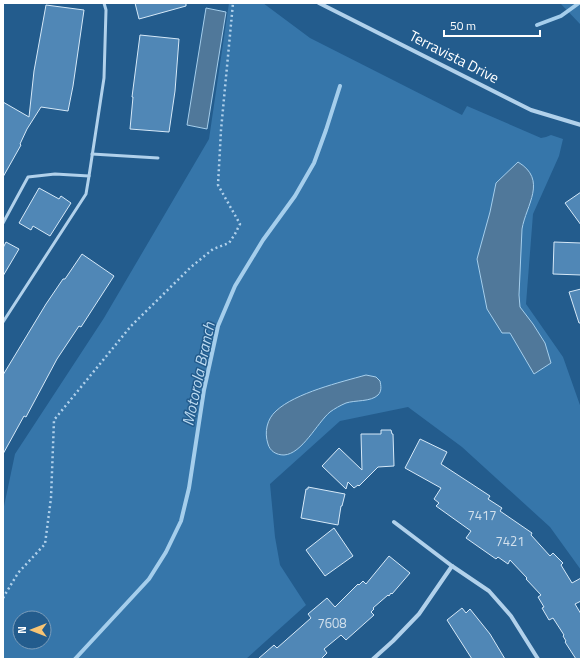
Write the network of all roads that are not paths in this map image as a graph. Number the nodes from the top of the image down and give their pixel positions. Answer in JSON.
{"nodes":[{"id":1,"x":104,"y":3,"type":"edge"},
{"id":2,"x":319,"y":3,"type":"edge"},
{"id":3,"x":581,"y":125,"type":"edge"},
{"id":4,"x":92,"y":154,"type":"junction"},
{"id":5,"x":158,"y":158,"type":"dead end"},
{"id":6,"x":89,"y":176,"type":"junction"},
{"id":7,"x":3,"y":223,"type":"edge"},
{"id":8,"x":3,"y":322,"type":"edge"},
{"id":9,"x":394,"y":522,"type":"dead end"},
{"id":10,"x":452,"y":566,"type":"junction"},
{"id":11,"x":373,"y":659,"type":"edge"},
{"id":12,"x":538,"y":659,"type":"edge"}],
"edges":[{"from":1,"to":4,"type":"lane"},
{"from":2,"to":3,"type":"street","name":"Terravista Drive"},
{"from":4,"to":5,"type":"lane"},
{"from":4,"to":6,"type":"lane"},
{"from":6,"to":7,"type":"lane"},
{"from":6,"to":8,"type":"lane"},
{"from":9,"to":10,"type":"street"},
{"from":10,"to":11,"type":"street"},
{"from":10,"to":12,"type":"street"}]}
